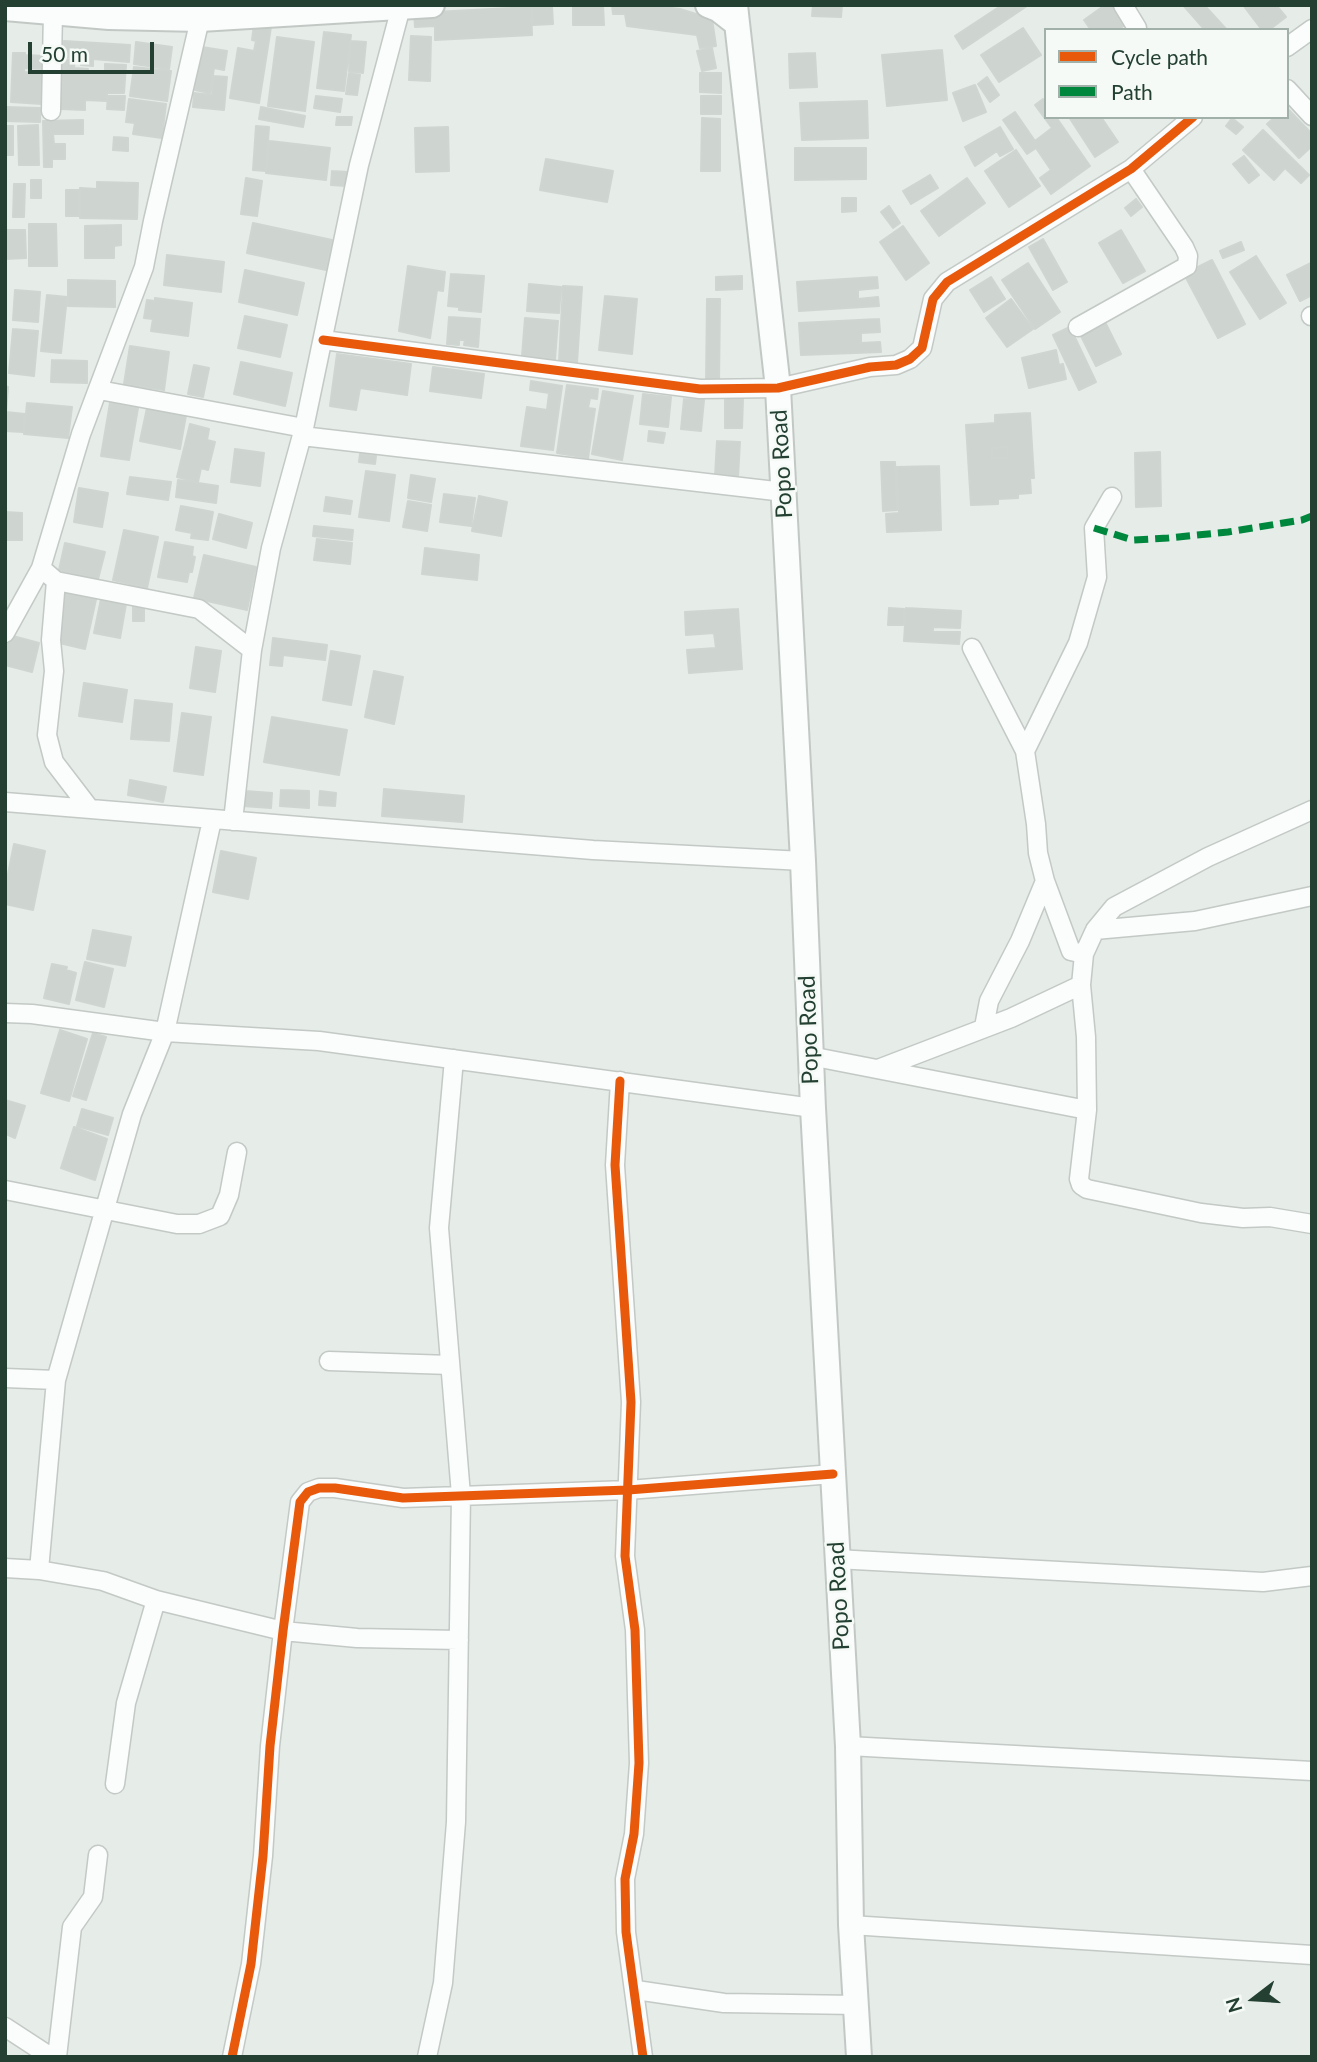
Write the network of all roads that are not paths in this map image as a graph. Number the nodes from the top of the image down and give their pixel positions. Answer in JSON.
{"nodes":[{"id":1,"x":432,"y":5,"type":"edge"},
{"id":2,"x":708,"y":5,"type":"edge"},
{"id":3,"x":1123,"y":5,"type":"edge"},
{"id":4,"x":401,"y":7,"type":"edge"},
{"id":5,"x":5,"y":8,"type":"edge"},
{"id":6,"x":53,"y":12,"type":"junction"},
{"id":7,"x":736,"y":14,"type":"edge"},
{"id":8,"x":200,"y":19,"type":"junction"},
{"id":9,"x":1137,"y":28,"type":"dead end"},
{"id":10,"x":1312,"y":29,"type":"edge"},
{"id":11,"x":1289,"y":46,"type":"edge"},
{"id":12,"x":1289,"y":91,"type":"edge"},
{"id":13,"x":51,"y":111,"type":"dead end"},
{"id":14,"x":1312,"y":116,"type":"edge"},
{"id":15,"x":1191,"y":119,"type":"edge"},
{"id":16,"x":1131,"y":169,"type":"junction"},
{"id":17,"x":1078,"y":327,"type":"dead end"},
{"id":18,"x":323,"y":340,"type":"junction"},
{"id":19,"x":778,"y":388,"type":"junction"},
{"id":20,"x":99,"y":390,"type":"junction"},
{"id":21,"x":303,"y":432,"type":"junction"},
{"id":22,"x":784,"y":492,"type":"junction"},
{"id":23,"x":1112,"y":497,"type":"dead end"},
{"id":24,"x":41,"y":568,"type":"junction"},
{"id":25,"x":56,"y":581,"type":"junction"},
{"id":26,"x":5,"y":633,"type":"edge"},
{"id":27,"x":972,"y":648,"type":"dead end"},
{"id":28,"x":252,"y":650,"type":"junction"},
{"id":29,"x":1025,"y":751,"type":"junction"},
{"id":30,"x":5,"y":802,"type":"edge"},
{"id":31,"x":90,"y":809,"type":"junction"},
{"id":32,"x":1312,"y":810,"type":"edge"},
{"id":33,"x":212,"y":820,"type":"junction"},
{"id":34,"x":233,"y":821,"type":"junction"},
{"id":35,"x":803,"y":861,"type":"junction"},
{"id":36,"x":1045,"y":881,"type":"junction"},
{"id":37,"x":1312,"y":897,"type":"edge"},
{"id":38,"x":1095,"y":930,"type":"junction"},
{"id":39,"x":1084,"y":954,"type":"junction"},
{"id":40,"x":1081,"y":985,"type":"junction"},
{"id":41,"x":5,"y":1013,"type":"edge"},
{"id":42,"x":984,"y":1027,"type":"junction"},
{"id":43,"x":165,"y":1032,"type":"junction"},
{"id":44,"x":810,"y":1056,"type":"junction"},
{"id":45,"x":454,"y":1059,"type":"junction"},
{"id":46,"x":877,"y":1069,"type":"junction"},
{"id":47,"x":620,"y":1081,"type":"junction"},
{"id":48,"x":813,"y":1108,"type":"junction"},
{"id":49,"x":1087,"y":1110,"type":"junction"},
{"id":50,"x":237,"y":1152,"type":"dead end"},
{"id":51,"x":5,"y":1189,"type":"edge"},
{"id":52,"x":106,"y":1210,"type":"junction"},
{"id":53,"x":1312,"y":1224,"type":"edge"},
{"id":54,"x":329,"y":1360,"type":"dead end"},
{"id":55,"x":450,"y":1365,"type":"junction"},
{"id":56,"x":5,"y":1378,"type":"edge"},
{"id":57,"x":56,"y":1380,"type":"junction"},
{"id":58,"x":833,"y":1474,"type":"junction"},
{"id":59,"x":628,"y":1490,"type":"junction"},
{"id":60,"x":461,"y":1495,"type":"junction"},
{"id":61,"x":836,"y":1559,"type":"junction"},
{"id":62,"x":5,"y":1568,"type":"edge"},
{"id":63,"x":39,"y":1570,"type":"junction"},
{"id":64,"x":1312,"y":1576,"type":"edge"},
{"id":65,"x":156,"y":1600,"type":"junction"},
{"id":66,"x":283,"y":1631,"type":"junction"},
{"id":67,"x":459,"y":1640,"type":"junction"},
{"id":68,"x":848,"y":1746,"type":"junction"},
{"id":69,"x":1312,"y":1771,"type":"edge"},
{"id":70,"x":115,"y":1784,"type":"dead end"},
{"id":71,"x":98,"y":1855,"type":"dead end"},
{"id":72,"x":851,"y":1925,"type":"junction"},
{"id":73,"x":1312,"y":1955,"type":"edge"},
{"id":74,"x":636,"y":1990,"type":"junction"},
{"id":75,"x":857,"y":2005,"type":"junction"},
{"id":76,"x":5,"y":2028,"type":"edge"},
{"id":77,"x":51,"y":2057,"type":"edge"},
{"id":78,"x":57,"y":2057,"type":"edge"},
{"id":79,"x":232,"y":2057,"type":"edge"},
{"id":80,"x":427,"y":2057,"type":"edge"},
{"id":81,"x":643,"y":2057,"type":"edge"},
{"id":82,"x":859,"y":2057,"type":"edge"}],
"edges":[{"from":1,"to":4,"type":"main road"},
{"from":2,"to":7,"type":"main road"},
{"from":3,"to":9,"type":"street"},
{"from":4,"to":8,"type":"main road"},
{"from":4,"to":18,"type":"street"},
{"from":5,"to":6,"type":"main road"},
{"from":6,"to":8,"type":"main road"},
{"from":6,"to":13,"type":"street"},
{"from":7,"to":19,"type":"main road","name":"Popo Road"},
{"from":8,"to":20,"type":"street"},
{"from":10,"to":11,"type":"street"},
{"from":12,"to":14,"type":"street"},
{"from":15,"to":16,"type":"street"},
{"from":16,"to":17,"type":"street"},
{"from":16,"to":19,"type":"street"},
{"from":18,"to":19,"type":"street"},
{"from":18,"to":21,"type":"street"},
{"from":19,"to":22,"type":"main road","name":"Popo Road"},
{"from":20,"to":21,"type":"street"},
{"from":20,"to":24,"type":"street"},
{"from":21,"to":22,"type":"street"},
{"from":21,"to":28,"type":"street"},
{"from":22,"to":35,"type":"main road","name":"Popo Road"},
{"from":23,"to":29,"type":"street"},
{"from":24,"to":25,"type":"street"},
{"from":24,"to":26,"type":"street"},
{"from":25,"to":28,"type":"street"},
{"from":25,"to":31,"type":"street"},
{"from":27,"to":29,"type":"street"},
{"from":28,"to":34,"type":"street"},
{"from":29,"to":36,"type":"street"},
{"from":30,"to":31,"type":"street"},
{"from":31,"to":33,"type":"street"},
{"from":32,"to":38,"type":"street"},
{"from":33,"to":34,"type":"street"},
{"from":33,"to":43,"type":"street"},
{"from":34,"to":35,"type":"street"},
{"from":35,"to":44,"type":"main road","name":"Popo Road"},
{"from":36,"to":39,"type":"street"},
{"from":36,"to":42,"type":"street"},
{"from":37,"to":38,"type":"street"},
{"from":38,"to":39,"type":"street"},
{"from":39,"to":40,"type":"street"},
{"from":40,"to":42,"type":"street"},
{"from":40,"to":49,"type":"street"},
{"from":41,"to":43,"type":"street"},
{"from":42,"to":46,"type":"street"},
{"from":43,"to":45,"type":"street"},
{"from":43,"to":52,"type":"street"},
{"from":44,"to":46,"type":"street"},
{"from":44,"to":48,"type":"main road","name":"Popo Road"},
{"from":45,"to":47,"type":"street"},
{"from":45,"to":55,"type":"street"},
{"from":46,"to":49,"type":"street"},
{"from":47,"to":48,"type":"street"},
{"from":47,"to":59,"type":"street"},
{"from":48,"to":58,"type":"main road","name":"Popo Road"},
{"from":49,"to":53,"type":"street"},
{"from":50,"to":52,"type":"street"},
{"from":51,"to":52,"type":"street"},
{"from":52,"to":57,"type":"street"},
{"from":54,"to":55,"type":"street"},
{"from":55,"to":60,"type":"street"},
{"from":56,"to":57,"type":"street"},
{"from":57,"to":63,"type":"street"},
{"from":58,"to":59,"type":"street"},
{"from":58,"to":61,"type":"main road","name":"Popo Road"},
{"from":59,"to":60,"type":"street"},
{"from":59,"to":74,"type":"street"},
{"from":60,"to":66,"type":"street"},
{"from":60,"to":67,"type":"street"},
{"from":61,"to":64,"type":"street"},
{"from":61,"to":68,"type":"main road","name":"Popo Road"},
{"from":62,"to":63,"type":"street"},
{"from":63,"to":65,"type":"street"},
{"from":65,"to":66,"type":"street"},
{"from":65,"to":70,"type":"street"},
{"from":66,"to":67,"type":"street"},
{"from":66,"to":79,"type":"street"},
{"from":67,"to":80,"type":"street"},
{"from":68,"to":69,"type":"street"},
{"from":68,"to":72,"type":"main road","name":"Popo Road"},
{"from":71,"to":78,"type":"street"},
{"from":72,"to":73,"type":"street"},
{"from":72,"to":75,"type":"main road","name":"Popo Road"},
{"from":74,"to":75,"type":"street"},
{"from":74,"to":81,"type":"street"},
{"from":75,"to":82,"type":"main road","name":"Popo Road"},
{"from":76,"to":77,"type":"street"}]}
